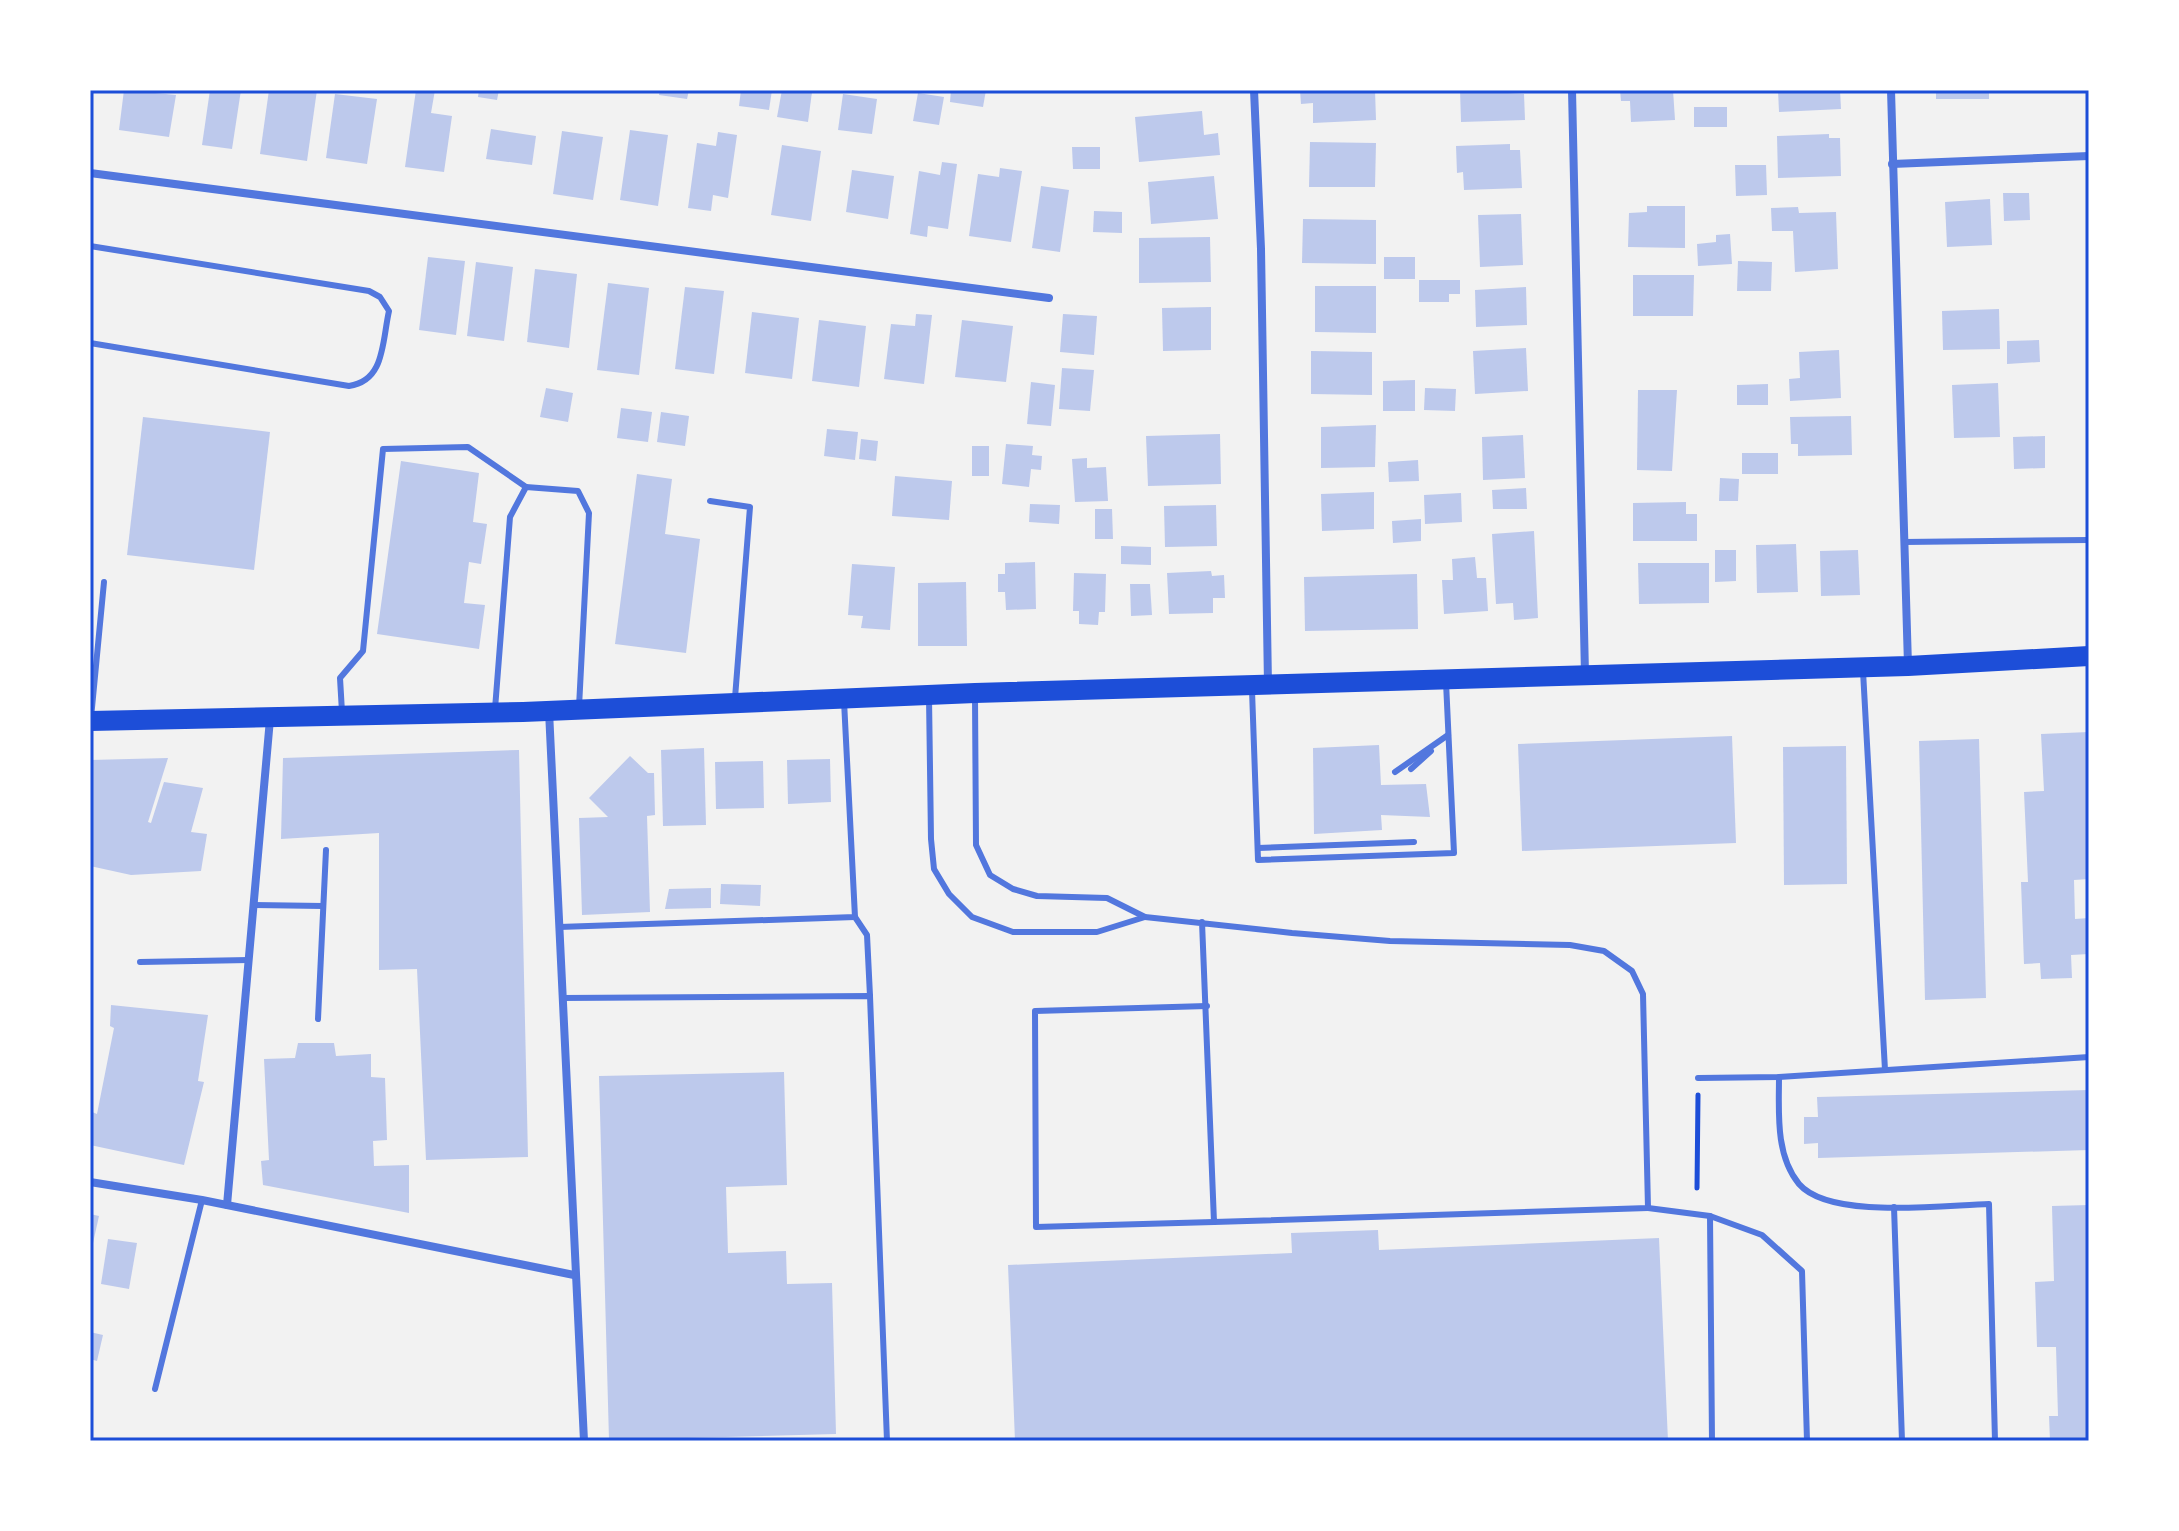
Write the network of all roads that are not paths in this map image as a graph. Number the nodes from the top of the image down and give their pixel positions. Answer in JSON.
{"nodes":[{"id":1,"x":1254,"y":90,"type":"edge"},
{"id":2,"x":1572,"y":90,"type":"edge"},
{"id":3,"x":1891,"y":90,"type":"edge"},
{"id":4,"x":2089,"y":156,"type":"edge"},
{"id":5,"x":1892,"y":164,"type":"junction"},
{"id":6,"x":90,"y":173,"type":"edge"},
{"id":7,"x":90,"y":246,"type":"edge"},
{"id":8,"x":1049,"y":298,"type":"dead end"},
{"id":9,"x":90,"y":343,"type":"edge"},
{"id":10,"x":526,"y":487,"type":"junction"},
{"id":11,"x":710,"y":501,"type":"dead end"},
{"id":12,"x":2089,"y":540,"type":"edge"},
{"id":13,"x":1904,"y":542,"type":"junction"},
{"id":14,"x":104,"y":582,"type":"dead end"},
{"id":15,"x":2089,"y":656,"type":"edge"},
{"id":16,"x":1908,"y":666,"type":"junction"},
{"id":17,"x":1863,"y":667,"type":"junction"},
{"id":18,"x":1585,"y":675,"type":"junction"},
{"id":19,"x":1446,"y":680,"type":"junction"},
{"id":20,"x":1260,"y":686,"type":"junction"},
{"id":21,"x":975,"y":693,"type":"junction"},
{"id":22,"x":929,"y":697,"type":"junction"},
{"id":23,"x":844,"y":700,"type":"junction"},
{"id":24,"x":734,"y":704,"type":"junction"},
{"id":25,"x":579,"y":710,"type":"junction"},
{"id":26,"x":549,"y":711,"type":"junction"},
{"id":27,"x":494,"y":713,"type":"junction"},
{"id":28,"x":342,"y":717,"type":"junction"},
{"id":29,"x":270,"y":719,"type":"junction"},
{"id":30,"x":90,"y":721,"type":"edge"},
{"id":31,"x":1448,"y":735,"type":"junction"},
{"id":32,"x":1411,"y":769,"type":"dead end"},
{"id":33,"x":1395,"y":772,"type":"dead end"},
{"id":34,"x":1414,"y":842,"type":"dead end"},
{"id":35,"x":1258,"y":848,"type":"junction"},
{"id":36,"x":326,"y":850,"type":"dead end"},
{"id":37,"x":254,"y":905,"type":"junction"},
{"id":38,"x":323,"y":906,"type":"junction"},
{"id":39,"x":855,"y":917,"type":"junction"},
{"id":40,"x":1145,"y":917,"type":"junction"},
{"id":41,"x":1202,"y":922,"type":"junction"},
{"id":42,"x":559,"y":927,"type":"junction"},
{"id":43,"x":249,"y":960,"type":"junction"},
{"id":44,"x":140,"y":962,"type":"dead end"},
{"id":45,"x":870,"y":996,"type":"junction"},
{"id":46,"x":562,"y":998,"type":"junction"},
{"id":47,"x":1207,"y":1006,"type":"junction"},
{"id":48,"x":318,"y":1019,"type":"dead end"},
{"id":49,"x":2089,"y":1057,"type":"edge"},
{"id":50,"x":1885,"y":1070,"type":"junction"},
{"id":51,"x":1779,"y":1077,"type":"junction"},
{"id":52,"x":1698,"y":1078,"type":"road end"},
{"id":53,"x":90,"y":1182,"type":"edge"},
{"id":54,"x":202,"y":1200,"type":"junction"},
{"id":55,"x":227,"y":1205,"type":"junction"},
{"id":56,"x":1894,"y":1207,"type":"junction"},
{"id":57,"x":1648,"y":1208,"type":"junction"},
{"id":58,"x":1710,"y":1216,"type":"junction"},
{"id":59,"x":1214,"y":1222,"type":"junction"},
{"id":60,"x":574,"y":1275,"type":"junction"},
{"id":61,"x":155,"y":1389,"type":"dead end"},
{"id":62,"x":584,"y":1441,"type":"edge"},
{"id":63,"x":887,"y":1441,"type":"edge"},
{"id":64,"x":1712,"y":1441,"type":"edge"},
{"id":65,"x":1807,"y":1441,"type":"edge"},
{"id":66,"x":1902,"y":1441,"type":"edge"},
{"id":67,"x":1995,"y":1441,"type":"edge"}],
"edges":[{"from":1,"to":20,"type":"street"},
{"from":2,"to":18,"type":"street"},
{"from":3,"to":5,"type":"street"},
{"from":4,"to":5,"type":"street"},
{"from":5,"to":13,"type":"street"},
{"from":6,"to":8,"type":"street"},
{"from":7,"to":9,"type":"lane"},
{"from":10,"to":25,"type":"lane"},
{"from":10,"to":27,"type":"lane"},
{"from":10,"to":28,"type":"lane"},
{"from":11,"to":24,"type":"lane"},
{"from":12,"to":13,"type":"lane"},
{"from":13,"to":16,"type":"street"},
{"from":14,"to":30,"type":"lane"},
{"from":15,"to":16,"type":"main road"},
{"from":16,"to":17,"type":"main road"},
{"from":17,"to":18,"type":"main road"},
{"from":17,"to":50,"type":"lane"},
{"from":18,"to":19,"type":"main road"},
{"from":19,"to":20,"type":"main road"},
{"from":19,"to":31,"type":"lane"},
{"from":20,"to":21,"type":"main road"},
{"from":20,"to":35,"type":"lane"},
{"from":21,"to":22,"type":"main road"},
{"from":21,"to":40,"type":"lane"},
{"from":22,"to":23,"type":"main road"},
{"from":22,"to":40,"type":"lane"},
{"from":23,"to":24,"type":"main road"},
{"from":23,"to":39,"type":"lane"},
{"from":24,"to":25,"type":"main road"},
{"from":25,"to":26,"type":"main road"},
{"from":26,"to":27,"type":"main road"},
{"from":26,"to":42,"type":"street"},
{"from":27,"to":28,"type":"main road"},
{"from":28,"to":29,"type":"main road"},
{"from":29,"to":30,"type":"main road"},
{"from":29,"to":37,"type":"street"},
{"from":31,"to":32,"type":"lane"},
{"from":31,"to":33,"type":"lane"},
{"from":31,"to":35,"type":"lane"},
{"from":34,"to":35,"type":"lane"},
{"from":36,"to":38,"type":"lane"},
{"from":37,"to":38,"type":"lane"},
{"from":37,"to":43,"type":"street"},
{"from":38,"to":48,"type":"lane"},
{"from":39,"to":42,"type":"lane"},
{"from":39,"to":45,"type":"lane"},
{"from":40,"to":41,"type":"lane"},
{"from":41,"to":47,"type":"lane"},
{"from":41,"to":57,"type":"lane"},
{"from":42,"to":46,"type":"street"},
{"from":43,"to":44,"type":"lane"},
{"from":43,"to":55,"type":"street"},
{"from":45,"to":46,"type":"lane"},
{"from":45,"to":63,"type":"lane"},
{"from":46,"to":60,"type":"street"},
{"from":47,"to":59,"type":"lane"},
{"from":47,"to":59,"type":"lane"},
{"from":49,"to":50,"type":"lane"},
{"from":50,"to":51,"type":"lane"},
{"from":51,"to":52,"type":"lane"},
{"from":51,"to":56,"type":"lane"},
{"from":53,"to":54,"type":"street"},
{"from":54,"to":55,"type":"street"},
{"from":54,"to":61,"type":"lane"},
{"from":55,"to":60,"type":"street"},
{"from":56,"to":66,"type":"lane"},
{"from":56,"to":67,"type":"lane"},
{"from":57,"to":58,"type":"lane"},
{"from":57,"to":59,"type":"lane"},
{"from":58,"to":64,"type":"lane"},
{"from":58,"to":65,"type":"lane"},
{"from":60,"to":62,"type":"street"}]}
